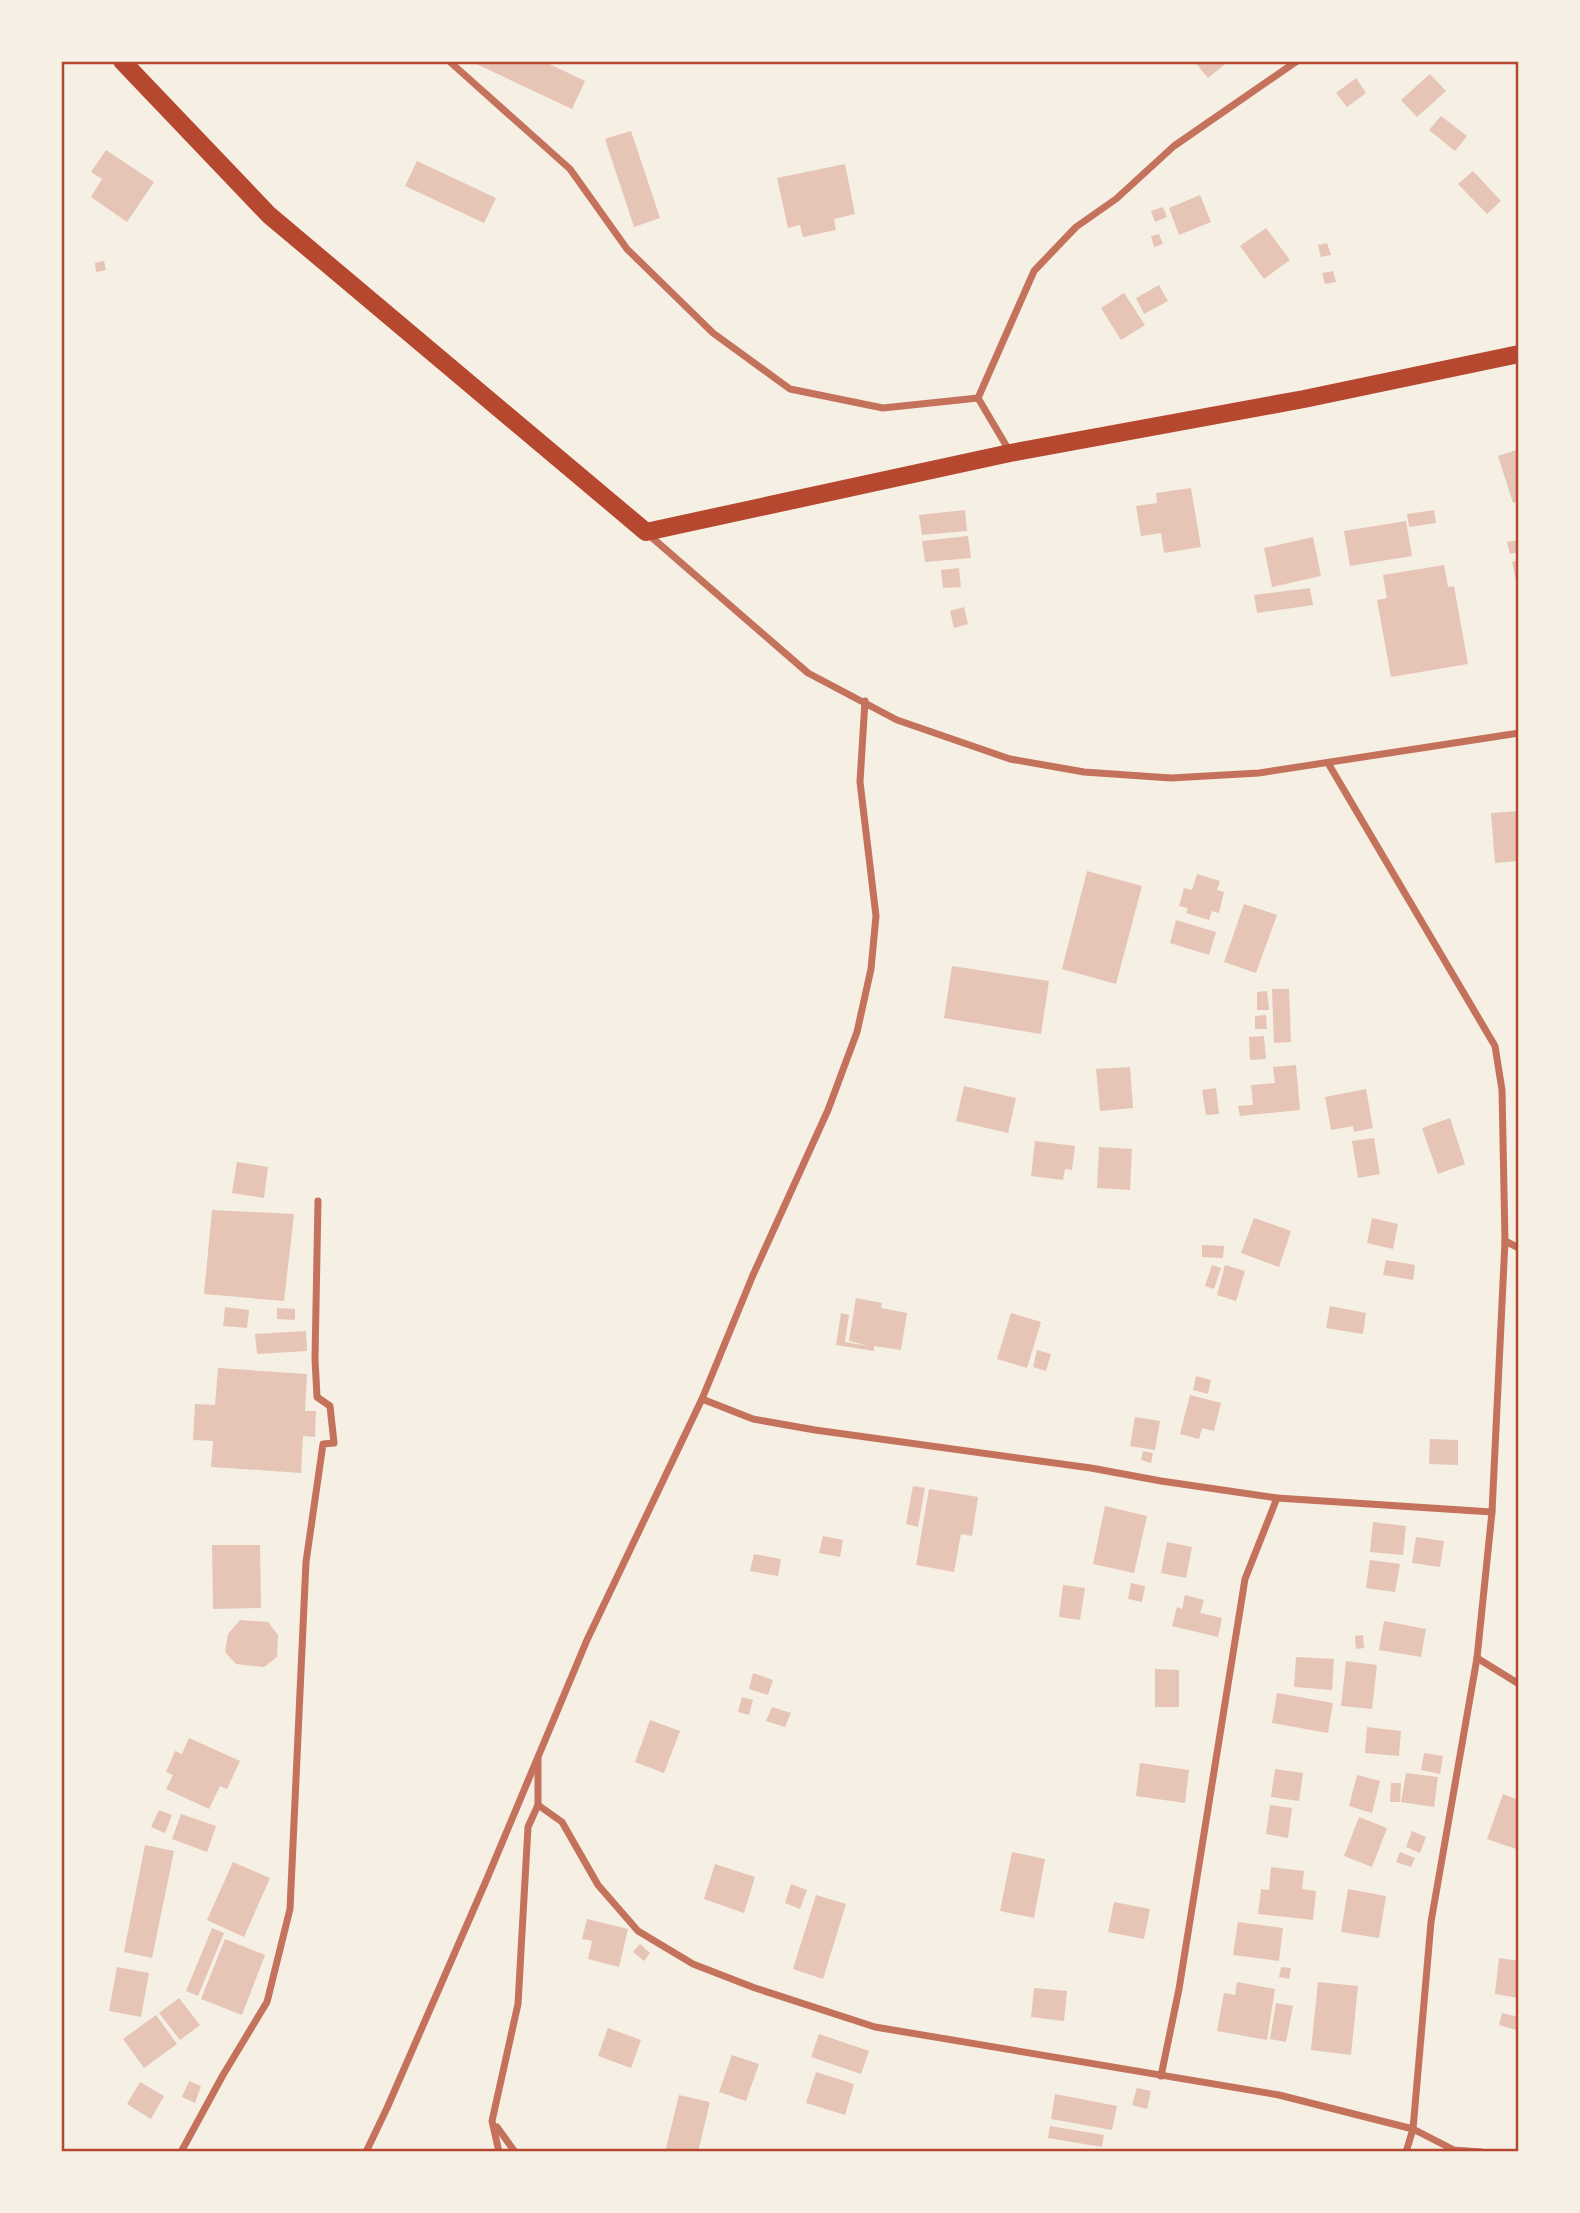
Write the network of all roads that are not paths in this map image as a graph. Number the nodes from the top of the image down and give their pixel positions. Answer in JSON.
{"nodes":[{"id":1,"x":122,"y":61,"type":"edge"},
{"id":2,"x":449,"y":61,"type":"edge"},
{"id":3,"x":1297,"y":61,"type":"edge"},
{"id":4,"x":1519,"y":354,"type":"edge"},
{"id":5,"x":978,"y":398,"type":"junction"},
{"id":6,"x":1010,"y":453,"type":"junction"},
{"id":7,"x":646,"y":532,"type":"junction"},
{"id":8,"x":865,"y":701,"type":"junction"},
{"id":9,"x":1519,"y":733,"type":"edge"},
{"id":10,"x":1328,"y":763,"type":"junction"},
{"id":11,"x":318,"y":1201,"type":"dead end"},
{"id":12,"x":1504,"y":1241,"type":"junction"},
{"id":13,"x":1519,"y":1248,"type":"edge"},
{"id":14,"x":702,"y":1399,"type":"junction"},
{"id":15,"x":1277,"y":1498,"type":"junction"},
{"id":16,"x":1492,"y":1512,"type":"junction"},
{"id":17,"x":1477,"y":1658,"type":"junction"},
{"id":18,"x":1519,"y":1684,"type":"edge"},
{"id":19,"x":538,"y":1755,"type":"junction"},
{"id":20,"x":538,"y":1805,"type":"junction"},
{"id":21,"x":1161,"y":2076,"type":"junction"},
{"id":22,"x":492,"y":2121,"type":"junction"},
{"id":23,"x":1413,"y":2129,"type":"junction"},
{"id":24,"x":181,"y":2152,"type":"edge"},
{"id":25,"x":366,"y":2152,"type":"edge"},
{"id":26,"x":499,"y":2152,"type":"edge"},
{"id":27,"x":514,"y":2152,"type":"edge"},
{"id":28,"x":1406,"y":2152,"type":"edge"},
{"id":29,"x":1481,"y":2152,"type":"edge"}],
"edges":[{"from":1,"to":7,"type":"highway"},
{"from":2,"to":5,"type":"street"},
{"from":3,"to":5,"type":"street"},
{"from":4,"to":6,"type":"highway"},
{"from":5,"to":6,"type":"street"},
{"from":6,"to":7,"type":"highway"},
{"from":7,"to":8,"type":"street"},
{"from":8,"to":10,"type":"street"},
{"from":8,"to":14,"type":"street"},
{"from":9,"to":10,"type":"street"},
{"from":10,"to":12,"type":"street"},
{"from":11,"to":24,"type":"street"},
{"from":12,"to":13,"type":"street"},
{"from":12,"to":16,"type":"street"},
{"from":14,"to":15,"type":"street"},
{"from":14,"to":19,"type":"street"},
{"from":15,"to":16,"type":"street"},
{"from":15,"to":21,"type":"street"},
{"from":16,"to":17,"type":"street"},
{"from":17,"to":18,"type":"street"},
{"from":17,"to":23,"type":"street"},
{"from":19,"to":20,"type":"street"},
{"from":19,"to":25,"type":"street"},
{"from":20,"to":21,"type":"street"},
{"from":20,"to":22,"type":"street"},
{"from":21,"to":23,"type":"street"},
{"from":22,"to":26,"type":"street"},
{"from":22,"to":27,"type":"street"},
{"from":23,"to":28,"type":"street"},
{"from":23,"to":29,"type":"street"}]}
